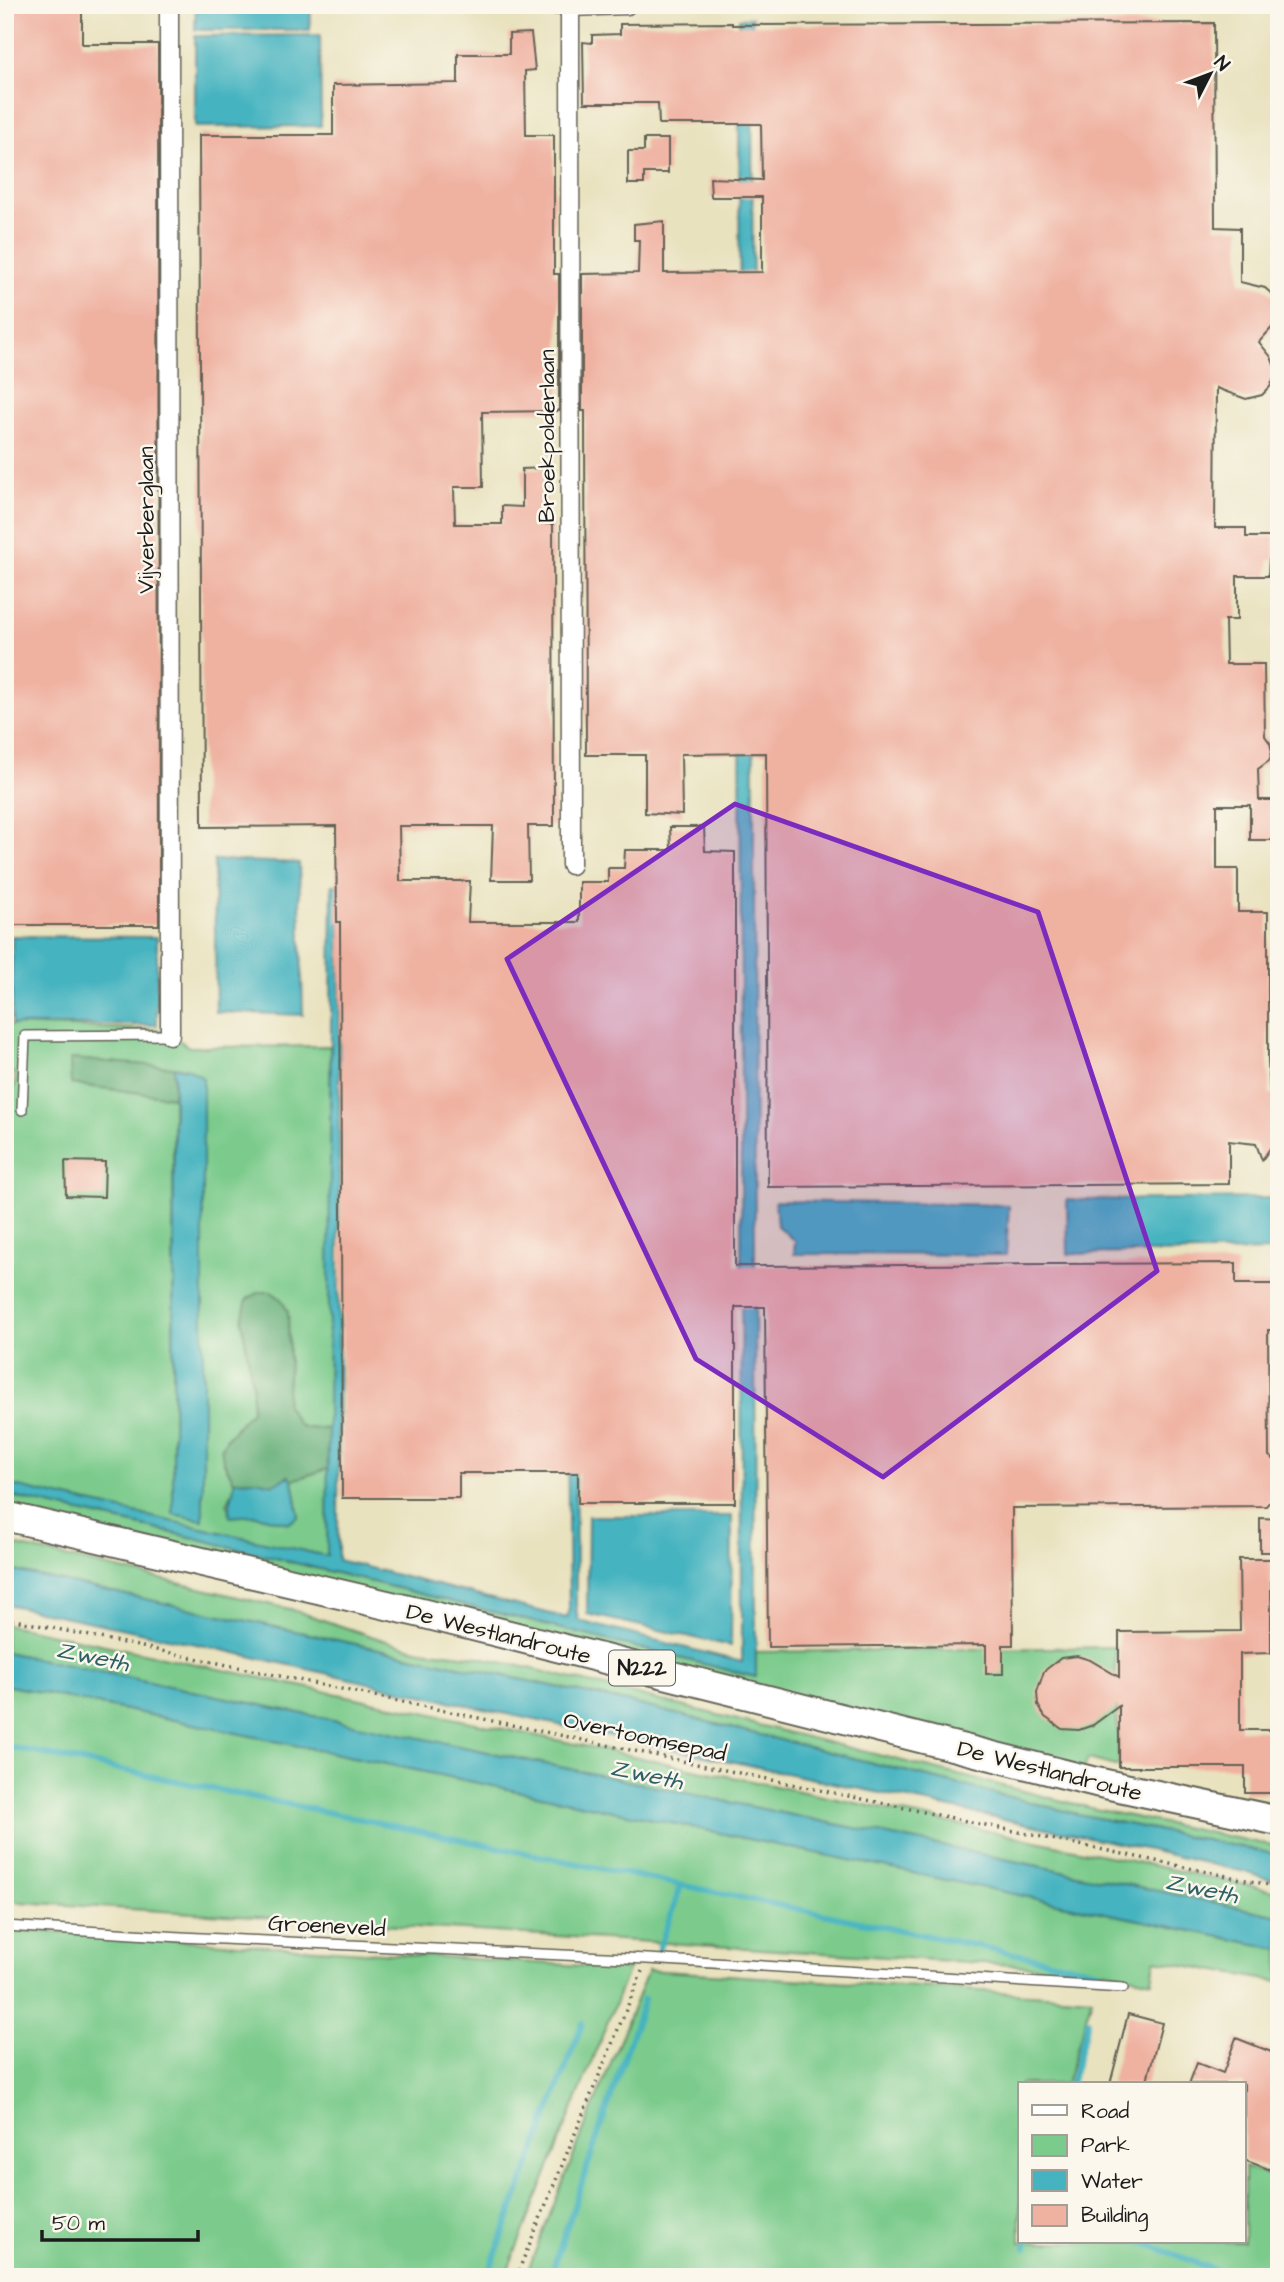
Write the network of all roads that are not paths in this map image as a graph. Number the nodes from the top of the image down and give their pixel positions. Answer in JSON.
{"nodes":[{"id":1,"x":169,"y":5,"type":"edge"},
{"id":2,"x":627,"y":5,"type":"edge"},
{"id":3,"x":565,"y":6,"type":"edge"},
{"id":4,"x":571,"y":865,"type":"dead end"},
{"id":5,"x":170,"y":1035,"type":"joint"},
{"id":6,"x":22,"y":1110,"type":"dead end"},
{"id":7,"x":5,"y":1516,"type":"edge"},
{"id":8,"x":5,"y":1535,"type":"edge"},
{"id":9,"x":1279,"y":1821,"type":"edge"},
{"id":10,"x":1279,"y":1840,"type":"edge"},
{"id":11,"x":5,"y":1926,"type":"edge"},
{"id":12,"x":1123,"y":1988,"type":"dead end"}],
"edges":[{"from":1,"to":5,"type":"street","name":"Vijverberglaan"},
{"from":2,"to":3,"type":"street","name":"Broekpolderlaan"},
{"from":3,"to":4,"type":"street","name":"Broekpolderlaan"},
{"from":5,"to":6,"type":"lane"},
{"from":7,"to":9,"type":"main road","name":"De Westlandroute","number":"N222"},
{"from":8,"to":10,"type":"main road","name":"De Westlandroute","number":"N222"},
{"from":11,"to":12,"type":"lane","name":"Groeneveld"}]}
